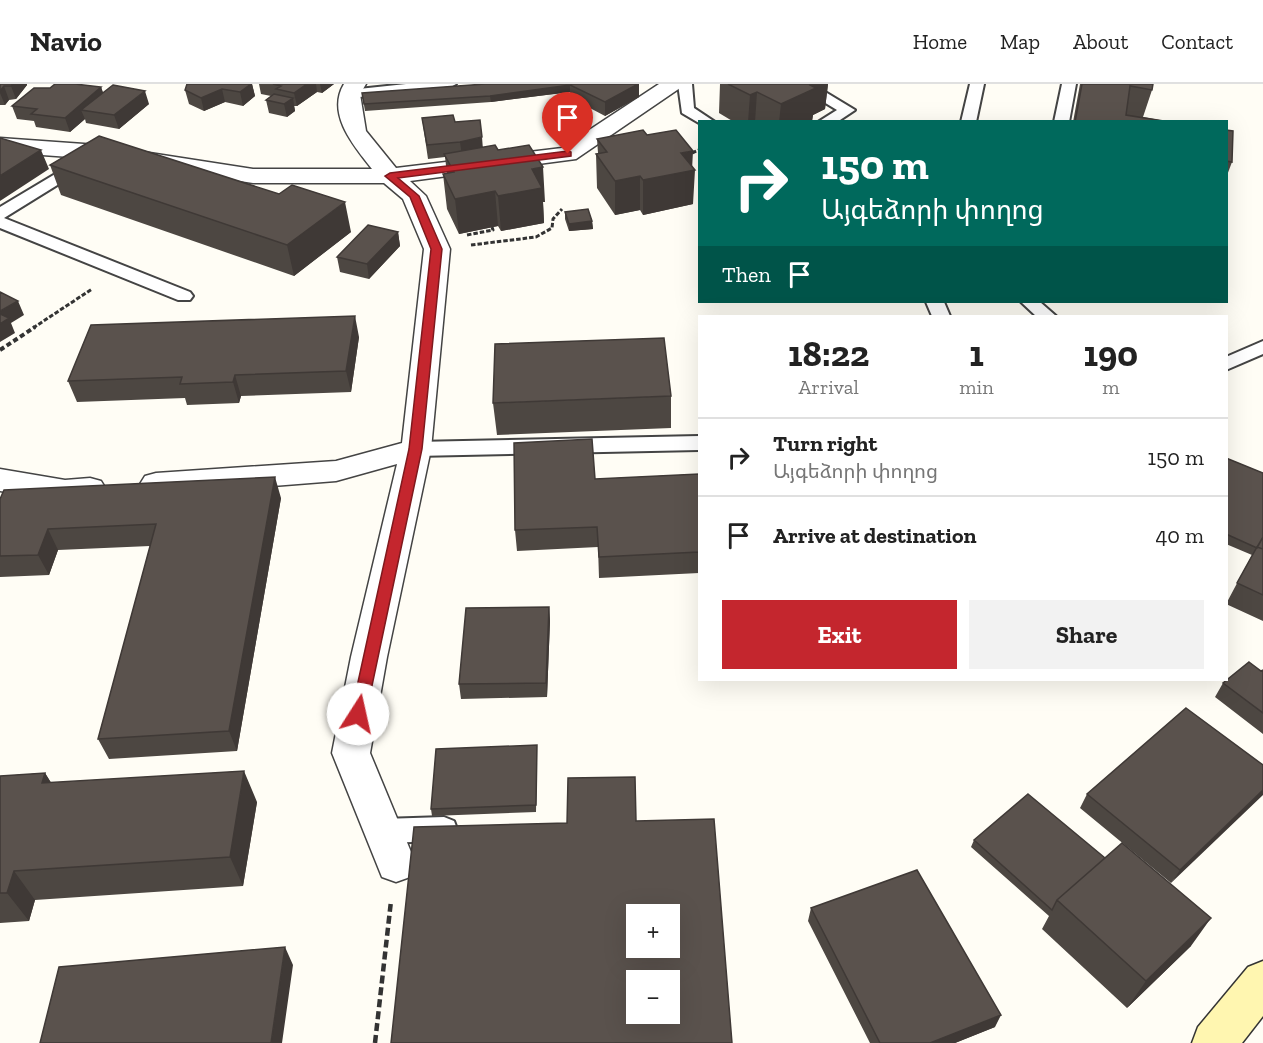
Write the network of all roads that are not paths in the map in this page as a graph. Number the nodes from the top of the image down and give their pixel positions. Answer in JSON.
{"nodes":[{"id":1,"x":449,"y":84,"type":"edge"},
{"id":2,"x":673,"y":84,"type":"edge"},
{"id":3,"x":685,"y":84,"type":"edge"},
{"id":4,"x":798,"y":84,"type":"edge"},
{"id":5,"x":977,"y":84,"type":"edge"},
{"id":6,"x":1069,"y":84,"type":"edge"},
{"id":7,"x":352,"y":89,"type":"edge"},
{"id":8,"x":704,"y":120,"type":"edge"},
{"id":9,"x":829,"y":120,"type":"edge"},
{"id":10,"x":968,"y":120,"type":"edge"},
{"id":11,"x":1061,"y":120,"type":"edge"},
{"id":12,"x":0,"y":145,"type":"edge"},
{"id":13,"x":98,"y":152,"type":"junction"},
{"id":14,"x":390,"y":176,"type":"junction"},
{"id":15,"x":0,"y":214,"type":"edge"},
{"id":16,"x":0,"y":222,"type":"edge"},
{"id":17,"x":184,"y":296,"type":"dead end"},
{"id":18,"x":1031,"y":303,"type":"edge"},
{"id":19,"x":1046,"y":315,"type":"edge"},
{"id":20,"x":1263,"y":347,"type":"edge"},
{"id":21,"x":1228,"y":363,"type":"edge"},
{"id":22,"x":698,"y":443,"type":"edge"},
{"id":23,"x":416,"y":449,"type":"junction"},
{"id":24,"x":1,"y":484,"type":"edge"},
{"id":25,"x":473,"y":828,"type":"edge"},
{"id":26,"x":382,"y":831,"type":"junction"},
{"id":27,"x":396,"y":864,"type":"road end"},
{"id":28,"x":1263,"y":982,"type":"edge"},
{"id":29,"x":1214,"y":1043,"type":"edge"}],
"edges":[{"from":1,"to":7,"type":"lane"},
{"from":2,"to":14,"type":"street"},
{"from":3,"to":8,"type":"lane"},
{"from":4,"to":9,"type":"lane"},
{"from":5,"to":10,"type":"lane"},
{"from":6,"to":11,"type":"lane"},
{"from":7,"to":14,"type":"street"},
{"from":12,"to":13,"type":"street"},
{"from":13,"to":14,"type":"street"},
{"from":13,"to":15,"type":"lane"},
{"from":14,"to":23,"type":"street"},
{"from":16,"to":17,"type":"lane"},
{"from":18,"to":19,"type":"lane"},
{"from":20,"to":21,"type":"lane"},
{"from":22,"to":23,"type":"lane"},
{"from":23,"to":24,"type":"street"},
{"from":23,"to":26,"type":"street"},
{"from":25,"to":26,"type":"lane"},
{"from":26,"to":27,"type":"street"},
{"from":28,"to":29,"type":"street"}]}
